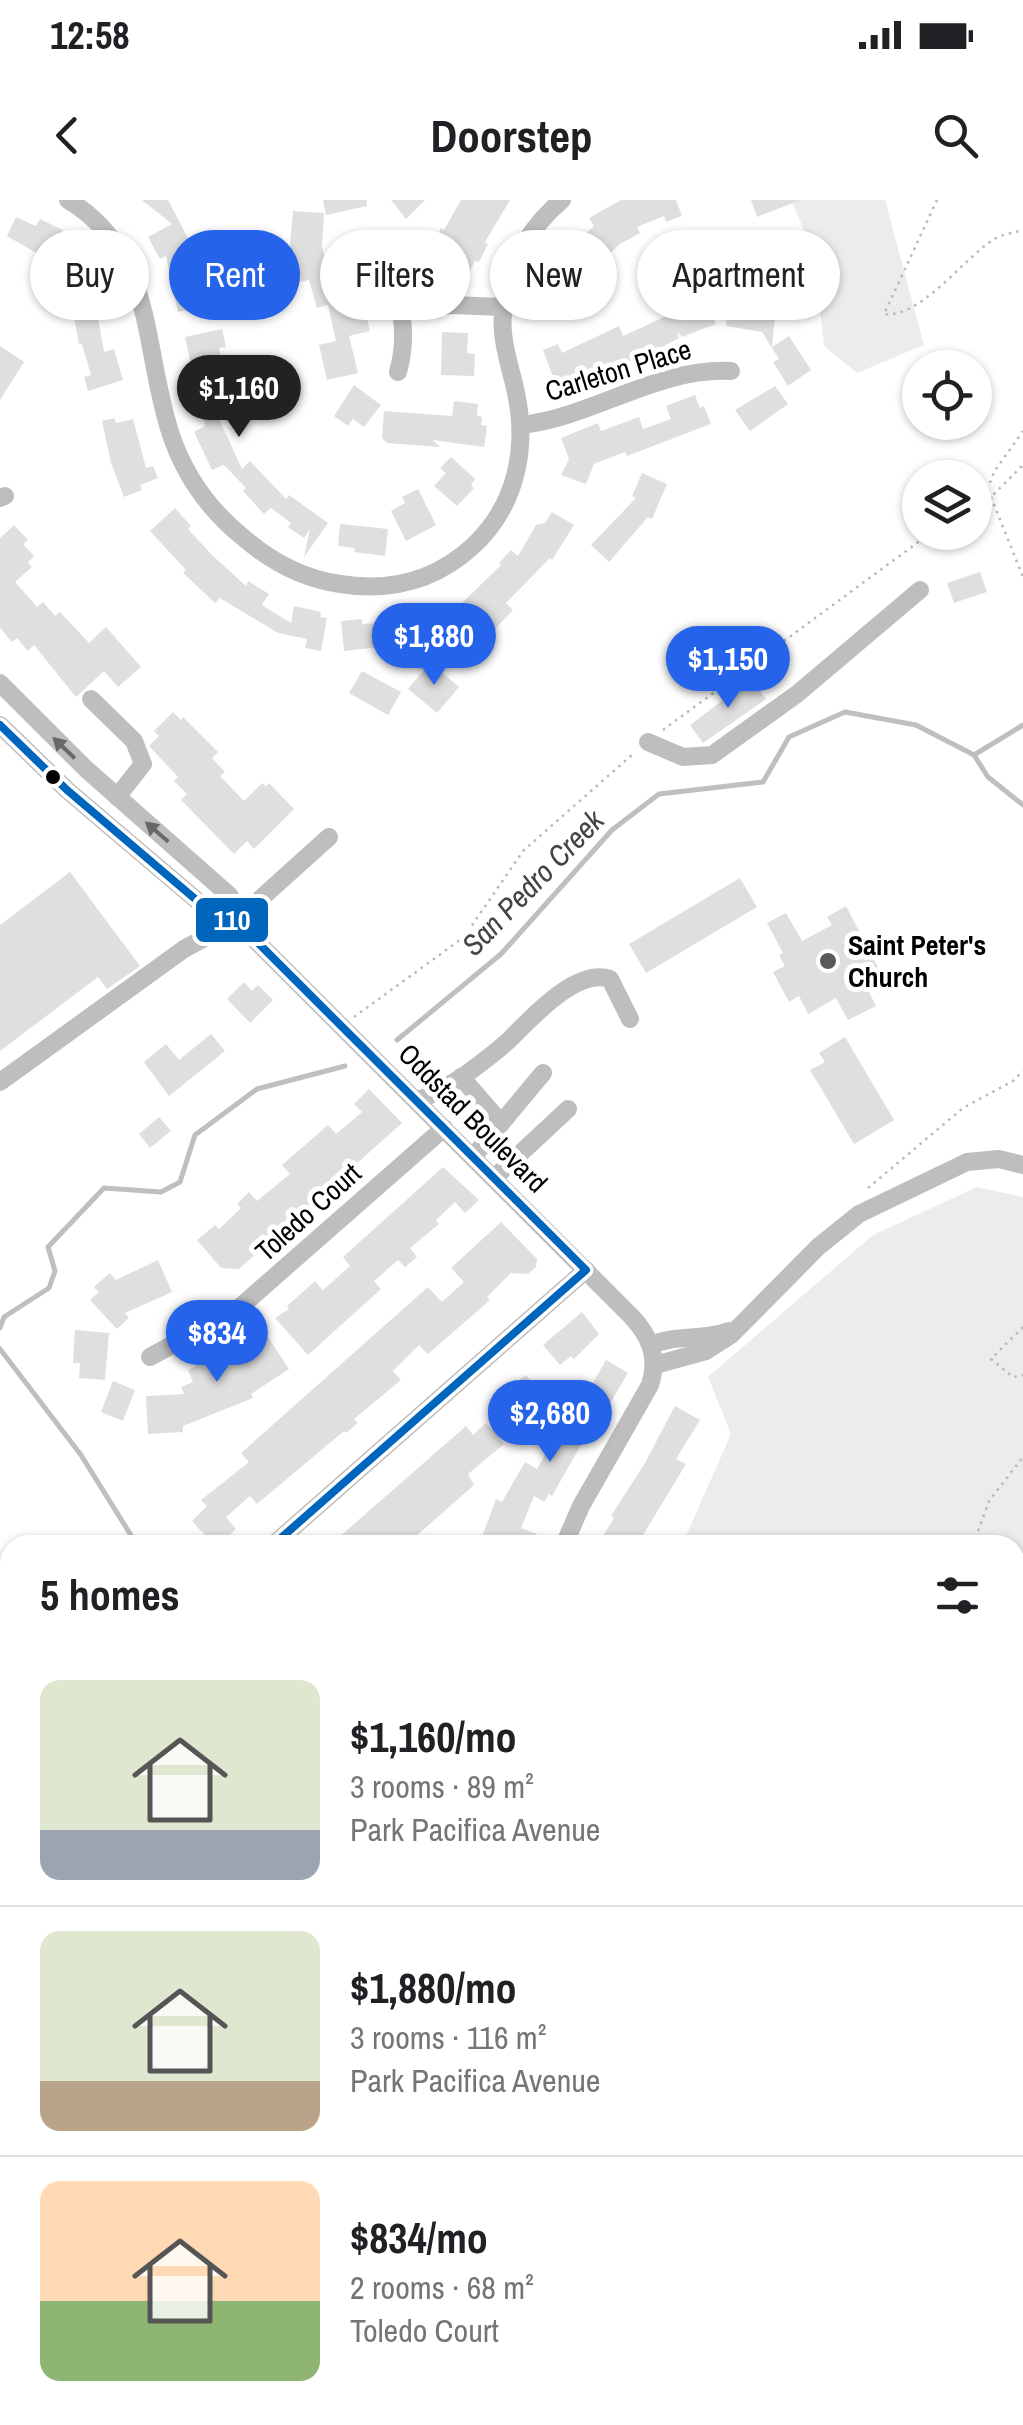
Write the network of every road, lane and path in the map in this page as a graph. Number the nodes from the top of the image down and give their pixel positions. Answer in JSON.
{"nodes":[{"id":1,"x":68,"y":200,"type":"edge"},
{"id":2,"x":562,"y":200,"type":"edge"},
{"id":3,"x":938,"y":200,"type":"edge"},
{"id":4,"x":532,"y":230,"type":"edge"},
{"id":5,"x":1023,"y":230,"type":"edge"},
{"id":6,"x":402,"y":320,"type":"edge"},
{"id":7,"x":503,"y":320,"type":"edge"},
{"id":8,"x":731,"y":370,"type":"dead end"},
{"id":9,"x":398,"y":372,"type":"dead end"},
{"id":10,"x":521,"y":425,"type":"junction"},
{"id":11,"x":1023,"y":431,"type":"edge"},
{"id":12,"x":1023,"y":465,"type":"edge"},
{"id":13,"x":992,"y":477,"type":"edge"},
{"id":14,"x":992,"y":497,"type":"joint"},
{"id":15,"x":906,"y":550,"type":"edge"},
{"id":16,"x":1023,"y":577,"type":"edge"},
{"id":17,"x":920,"y":590,"type":"dead end"},
{"id":18,"x":0,"y":683,"type":"edge"},
{"id":19,"x":92,"y":698,"type":"dead end"},
{"id":20,"x":0,"y":725,"type":"edge"},
{"id":21,"x":648,"y":742,"type":"junction"},
{"id":22,"x":124,"y":803,"type":"junction"},
{"id":23,"x":108,"y":826,"type":"junction"},
{"id":24,"x":328,"y":837,"type":"dead end"},
{"id":25,"x":236,"y":921,"type":"junction"},
{"id":26,"x":630,"y":1019,"type":"dead end"},
{"id":27,"x":342,"y":1027,"type":"junction"},
{"id":28,"x":1023,"y":1070,"type":"edge"},
{"id":29,"x":544,"y":1073,"type":"dead end"},
{"id":30,"x":462,"y":1078,"type":"junction"},
{"id":31,"x":0,"y":1082,"type":"edge"},
{"id":32,"x":418,"y":1101,"type":"junction"},
{"id":33,"x":568,"y":1110,"type":"dead end"},
{"id":34,"x":502,"y":1123,"type":"junction"},
{"id":35,"x":444,"y":1128,"type":"junction"},
{"id":36,"x":473,"y":1157,"type":"junction"},
{"id":37,"x":1023,"y":1165,"type":"edge"},
{"id":38,"x":494,"y":1178,"type":"junction"},
{"id":39,"x":866,"y":1191,"type":"dead end"},
{"id":40,"x":586,"y":1270,"type":"junction"},
{"id":41,"x":742,"y":1323,"type":"junction"},
{"id":42,"x":1023,"y":1326,"type":"edge"},
{"id":43,"x":651,"y":1345,"type":"junction"},
{"id":44,"x":150,"y":1356,"type":"dead end"},
{"id":45,"x":655,"y":1365,"type":"junction"},
{"id":46,"x":1023,"y":1375,"type":"edge"},
{"id":47,"x":1023,"y":1457,"type":"edge"},
{"id":48,"x":284,"y":1535,"type":"edge"},
{"id":49,"x":568,"y":1535,"type":"edge"},
{"id":50,"x":977,"y":1535,"type":"edge"}],
"edges":[{"from":1,"to":10,"type":"street"},
{"from":2,"to":4,"type":"street"},
{"from":3,"to":5,"type":"path"},
{"from":6,"to":9,"type":"street"},
{"from":7,"to":10,"type":"street"},
{"from":8,"to":10,"type":"street","name":"Carleton Place"},
{"from":11,"to":13,"type":"path"},
{"from":12,"to":14,"type":"path"},
{"from":14,"to":16,"type":"path"},
{"from":15,"to":21,"type":"path"},
{"from":17,"to":21,"type":"street"},
{"from":22,"to":18,"type":"street","name":"Oddstad Boulevard","one_way":true},
{"from":19,"to":22,"type":"street"},
{"from":20,"to":23,"type":"street","name":"Oddstad Boulevard"},
{"from":21,"to":27,"type":"path"},
{"from":22,"to":23,"type":"street"},
{"from":25,"to":22,"type":"street","name":"Oddstad Boulevard","one_way":true},
{"from":23,"to":25,"type":"street","name":"Oddstad Boulevard"},
{"from":24,"to":25,"type":"street"},
{"from":25,"to":27,"type":"street","name":"Oddstad Boulevard"},
{"from":25,"to":31,"type":"street"},
{"from":26,"to":30,"type":"street"},
{"from":27,"to":32,"type":"street","name":"Oddstad Boulevard"},
{"from":28,"to":39,"type":"path"},
{"from":29,"to":34,"type":"street"},
{"from":30,"to":32,"type":"street"},
{"from":30,"to":34,"type":"street"},
{"from":32,"to":35,"type":"street","name":"Oddstad Boulevard"},
{"from":33,"to":38,"type":"street"},
{"from":34,"to":36,"type":"street"},
{"from":35,"to":36,"type":"street","name":"Oddstad Boulevard"},
{"from":35,"to":44,"type":"street","name":"Toledo Court"},
{"from":36,"to":38,"type":"street","name":"Oddstad Boulevard"},
{"from":37,"to":41,"type":"street"},
{"from":38,"to":40,"type":"street","name":"Oddstad Boulevard"},
{"from":40,"to":43,"type":"street","name":"Oddstad Boulevard"},
{"from":40,"to":48,"type":"street"},
{"from":41,"to":43,"type":"street"},
{"from":41,"to":45,"type":"street"},
{"from":42,"to":46,"type":"path"},
{"from":43,"to":45,"type":"street","name":"Oddstad Boulevard"},
{"from":45,"to":49,"type":"street"},
{"from":47,"to":50,"type":"path"}]}
